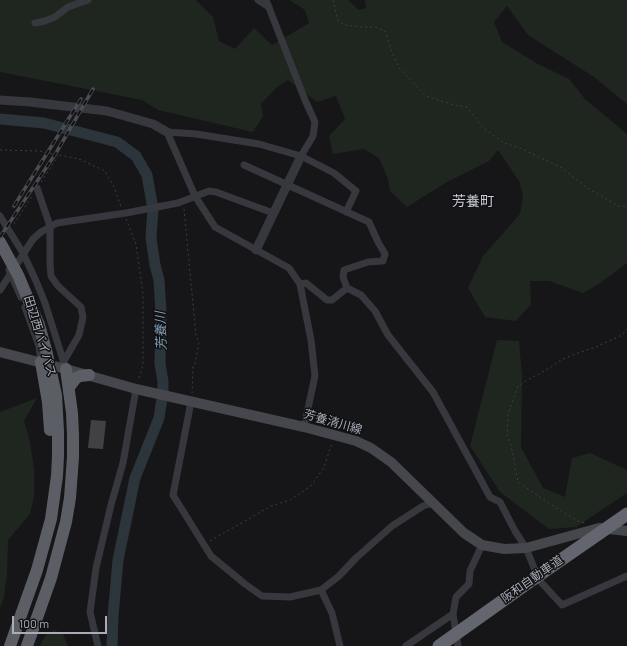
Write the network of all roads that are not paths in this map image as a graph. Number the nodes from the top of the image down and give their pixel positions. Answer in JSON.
{"nodes":[{"id":1,"x":88,"y":0,"type":"edge"},
{"id":2,"x":258,"y":0,"type":"edge"},
{"id":3,"x":268,"y":3,"type":"edge"},
{"id":4,"x":35,"y":23,"type":"dead end"},
{"id":5,"x":0,"y":100,"type":"edge"},
{"id":6,"x":167,"y":132,"type":"junction"},
{"id":7,"x":301,"y":156,"type":"junction"},
{"id":8,"x":244,"y":165,"type":"dead end"},
{"id":9,"x":287,"y":184,"type":"junction"},
{"id":10,"x":37,"y":188,"type":"dead end"},
{"id":11,"x":195,"y":196,"type":"junction"},
{"id":12,"x":346,"y":212,"type":"junction"},
{"id":13,"x":274,"y":213,"type":"junction"},
{"id":14,"x":0,"y":216,"type":"edge"},
{"id":15,"x":50,"y":226,"type":"junction"},
{"id":16,"x":0,"y":242,"type":"edge"},
{"id":17,"x":256,"y":250,"type":"junction"},
{"id":18,"x":23,"y":253,"type":"junction"},
{"id":19,"x":0,"y":254,"type":"edge"},
{"id":20,"x":10,"y":273,"type":"junction"},
{"id":21,"x":300,"y":284,"type":"junction"},
{"id":22,"x":347,"y":288,"type":"junction"},
{"id":23,"x":0,"y":290,"type":"edge"},
{"id":24,"x":55,"y":330,"type":"junction"},
{"id":25,"x":34,"y":333,"type":"junction"},
{"id":26,"x":0,"y":352,"type":"edge"},
{"id":27,"x":41,"y":362,"type":"junction"},
{"id":28,"x":65,"y":365,"type":"junction"},
{"id":29,"x":89,"y":375,"type":"junction"},
{"id":30,"x":69,"y":387,"type":"junction"},
{"id":31,"x":138,"y":389,"type":"junction"},
{"id":32,"x":188,"y":401,"type":"junction"},
{"id":33,"x":304,"y":427,"type":"junction"},
{"id":34,"x":433,"y":503,"type":"junction"},
{"id":35,"x":626,"y":515,"type":"edge"},
{"id":36,"x":627,"y":531,"type":"edge"},
{"id":37,"x":482,"y":545,"type":"junction"},
{"id":38,"x":526,"y":548,"type":"junction"},
{"id":39,"x":627,"y":576,"type":"edge"},
{"id":40,"x":321,"y":590,"type":"junction"},
{"id":41,"x":453,"y":614,"type":"junction"},
{"id":42,"x":1,"y":646,"type":"edge"},
{"id":43,"x":10,"y":646,"type":"edge"},
{"id":44,"x":27,"y":646,"type":"edge"},
{"id":45,"x":98,"y":646,"type":"edge"},
{"id":46,"x":340,"y":646,"type":"edge"},
{"id":47,"x":406,"y":646,"type":"edge"},
{"id":48,"x":439,"y":646,"type":"edge"},
{"id":49,"x":458,"y":646,"type":"edge"}],
"edges":[{"from":1,"to":4,"type":"street"},
{"from":2,"to":3,"type":"street"},
{"from":3,"to":7,"type":"street"},
{"from":5,"to":6,"type":"street"},
{"from":6,"to":7,"type":"street"},
{"from":6,"to":11,"type":"street"},
{"from":7,"to":9,"type":"street"},
{"from":7,"to":12,"type":"street"},
{"from":8,"to":9,"type":"street"},
{"from":9,"to":12,"type":"street"},
{"from":9,"to":13,"type":"street"},
{"from":10,"to":15,"type":"street"},
{"from":11,"to":13,"type":"street"},
{"from":11,"to":15,"type":"street"},
{"from":11,"to":17,"type":"street"},
{"from":12,"to":22,"type":"street"},
{"from":13,"to":17,"type":"street"},
{"from":14,"to":18,"type":"street"},
{"from":15,"to":18,"type":"street"},
{"from":15,"to":28,"type":"street"},
{"from":16,"to":43,"type":"highway","name":"田辺西バイパス"},
{"from":17,"to":21,"type":"street"},
{"from":18,"to":20,"type":"street"},
{"from":18,"to":24,"type":"street"},
{"from":19,"to":20,"type":"street"},
{"from":20,"to":23,"type":"street"},
{"from":20,"to":25,"type":"street"},
{"from":21,"to":22,"type":"street"},
{"from":21,"to":33,"type":"street"},
{"from":22,"to":38,"type":"street"},
{"from":24,"to":25,"type":"street"},
{"from":24,"to":28,"type":"street"},
{"from":25,"to":27,"type":"street"},
{"from":26,"to":27,"type":"main road","name":"芳養清川線"},
{"from":27,"to":28,"type":"main road","name":"芳養清川線"},
{"from":27,"to":42,"type":"highway"},
{"from":28,"to":29,"type":"main road","name":"芳養清川線"},
{"from":28,"to":30,"type":"highway"},
{"from":29,"to":30,"type":"highway"},
{"from":29,"to":31,"type":"main road","name":"芳養清川線"},
{"from":30,"to":44,"type":"highway"},
{"from":31,"to":32,"type":"main road","name":"芳養清川線"},
{"from":31,"to":45,"type":"street"},
{"from":32,"to":33,"type":"main road","name":"芳養清川線"},
{"from":32,"to":40,"type":"street"},
{"from":33,"to":34,"type":"main road","name":"芳養清川線"},
{"from":34,"to":37,"type":"main road","name":"芳養清川線"},
{"from":34,"to":40,"type":"street"},
{"from":35,"to":48,"type":"highway","name":"阪和自動車道"},
{"from":36,"to":38,"type":"main road","name":"芳養清川線"},
{"from":37,"to":38,"type":"main road","name":"芳養清川線"},
{"from":37,"to":41,"type":"street"},
{"from":38,"to":39,"type":"street"},
{"from":40,"to":46,"type":"street"},
{"from":41,"to":47,"type":"street"},
{"from":41,"to":49,"type":"street"}]}
